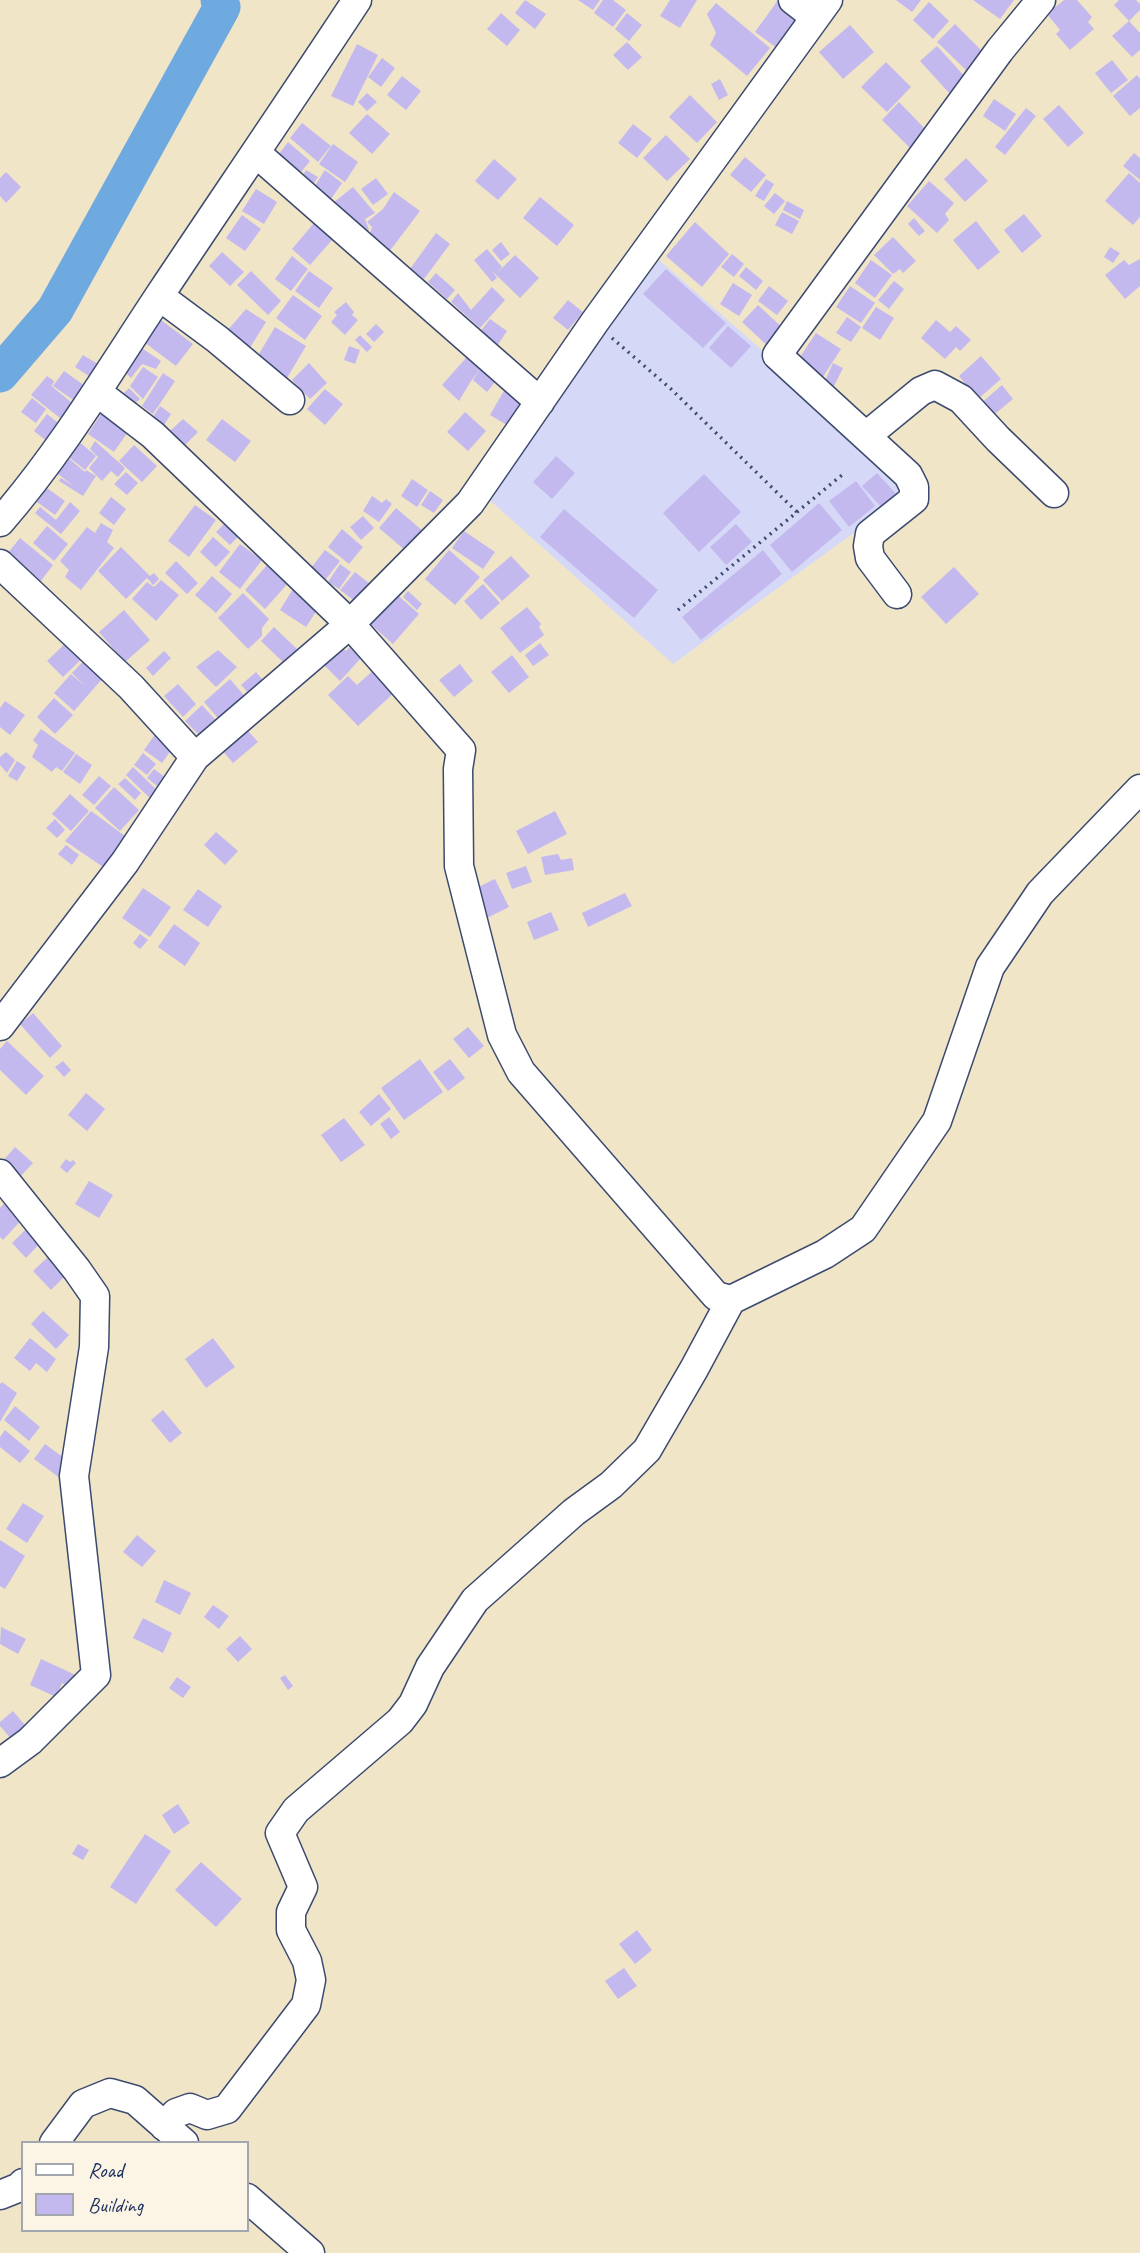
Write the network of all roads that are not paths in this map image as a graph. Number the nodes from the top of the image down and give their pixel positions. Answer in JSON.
{"nodes":[{"id":1,"x":357,"y":0,"type":"edge"},
{"id":2,"x":1041,"y":0,"type":"edge"},
{"id":3,"x":812,"y":6,"type":"edge"},
{"id":4,"x":257,"y":153,"type":"junction"},
{"id":5,"x":159,"y":296,"type":"junction"},
{"id":6,"x":97,"y":392,"type":"junction"},
{"id":7,"x":290,"y":400,"type":"dead end"},
{"id":8,"x":540,"y":402,"type":"junction"},
{"id":9,"x":866,"y":436,"type":"junction"},
{"id":10,"x":1054,"y":494,"type":"dead end"},
{"id":11,"x":0,"y":522,"type":"edge"},
{"id":12,"x":0,"y":564,"type":"edge"},
{"id":13,"x":897,"y":594,"type":"dead end"},
{"id":14,"x":350,"y":624,"type":"junction"},
{"id":15,"x":195,"y":757,"type":"junction"},
{"id":16,"x":1140,"y":789,"type":"edge"},
{"id":17,"x":0,"y":1026,"type":"edge"},
{"id":18,"x":0,"y":1174,"type":"edge"},
{"id":19,"x":731,"y":1300,"type":"junction"},
{"id":20,"x":0,"y":1763,"type":"edge"},
{"id":21,"x":174,"y":2134,"type":"edge"},
{"id":22,"x":55,"y":2141,"type":"edge"},
{"id":23,"x":21,"y":2186,"type":"edge"},
{"id":24,"x":0,"y":2196,"type":"edge"},
{"id":25,"x":248,"y":2199,"type":"edge"},
{"id":26,"x":310,"y":2253,"type":"edge"}],
"edges":[{"from":1,"to":4,"type":"street"},
{"from":2,"to":9,"type":"street"},
{"from":3,"to":8,"type":"street"},
{"from":4,"to":5,"type":"street"},
{"from":4,"to":8,"type":"street"},
{"from":5,"to":6,"type":"street"},
{"from":5,"to":7,"type":"street"},
{"from":6,"to":11,"type":"street"},
{"from":6,"to":14,"type":"street"},
{"from":8,"to":14,"type":"street"},
{"from":9,"to":10,"type":"street"},
{"from":9,"to":13,"type":"street"},
{"from":12,"to":15,"type":"street"},
{"from":14,"to":15,"type":"street"},
{"from":14,"to":19,"type":"street"},
{"from":15,"to":17,"type":"street"},
{"from":16,"to":19,"type":"street"},
{"from":18,"to":20,"type":"street"},
{"from":19,"to":21,"type":"street"},
{"from":21,"to":22,"type":"street"},
{"from":23,"to":24,"type":"street"},
{"from":25,"to":26,"type":"street"}]}
